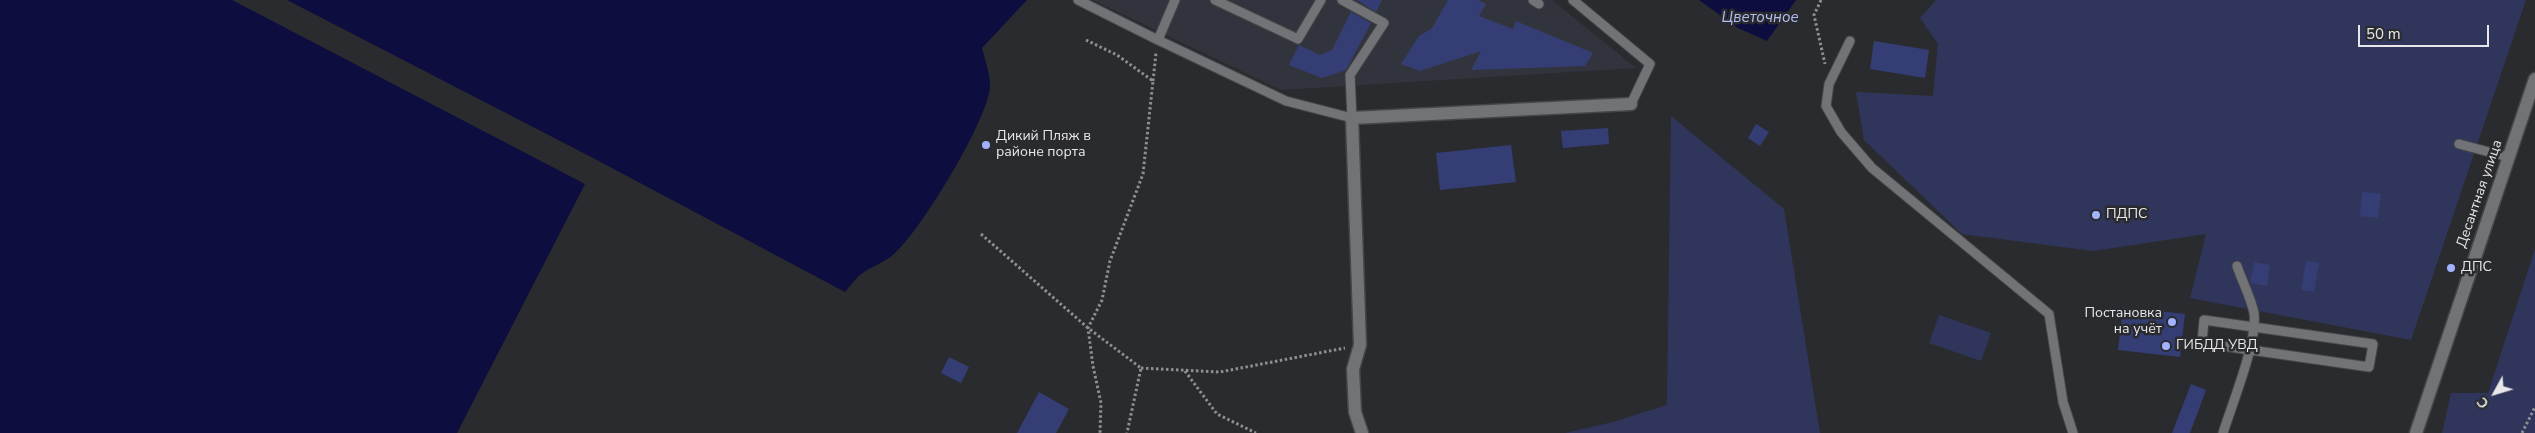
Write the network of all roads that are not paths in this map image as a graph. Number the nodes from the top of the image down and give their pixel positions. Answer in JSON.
{"nodes":[{"id":1,"x":1078,"y":0,"type":"edge"},
{"id":2,"x":1175,"y":0,"type":"edge"},
{"id":3,"x":1215,"y":0,"type":"edge"},
{"id":4,"x":1321,"y":0,"type":"edge"},
{"id":5,"x":1342,"y":0,"type":"edge"},
{"id":6,"x":1573,"y":0,"type":"edge"},
{"id":7,"x":1158,"y":40,"type":"junction"},
{"id":8,"x":1850,"y":41,"type":"dead end"},
{"id":9,"x":2535,"y":79,"type":"edge"},
{"id":10,"x":1631,"y":104,"type":"joint"},
{"id":11,"x":1352,"y":118,"type":"junction"},
{"id":12,"x":2460,"y":144,"type":"dead end"},
{"id":13,"x":2508,"y":158,"type":"junction"},
{"id":14,"x":2237,"y":266,"type":"dead end"},
{"id":15,"x":2254,"y":327,"type":"junction"},
{"id":16,"x":2249,"y":350,"type":"junction"},
{"id":17,"x":1362,"y":433,"type":"edge"},
{"id":18,"x":2073,"y":433,"type":"edge"},
{"id":19,"x":2223,"y":433,"type":"edge"},
{"id":20,"x":2416,"y":433,"type":"edge"}],
"edges":[{"from":1,"to":7,"type":"lane"},
{"from":2,"to":7,"type":"lane"},
{"from":3,"to":4,"type":"lane"},
{"from":5,"to":11,"type":"lane"},
{"from":6,"to":10,"type":"lane"},
{"from":7,"to":11,"type":"lane"},
{"from":8,"to":18,"type":"lane"},
{"from":9,"to":13,"type":"street","name":"Десантная улица"},
{"from":10,"to":11,"type":"street"},
{"from":11,"to":17,"type":"street"},
{"from":12,"to":13,"type":"lane"},
{"from":13,"to":20,"type":"street","name":"Десантная улица"},
{"from":14,"to":15,"type":"lane"},
{"from":15,"to":16,"type":"lane"},
{"from":15,"to":16,"type":"lane"},
{"from":15,"to":16,"type":"lane"},
{"from":16,"to":19,"type":"lane"}]}
